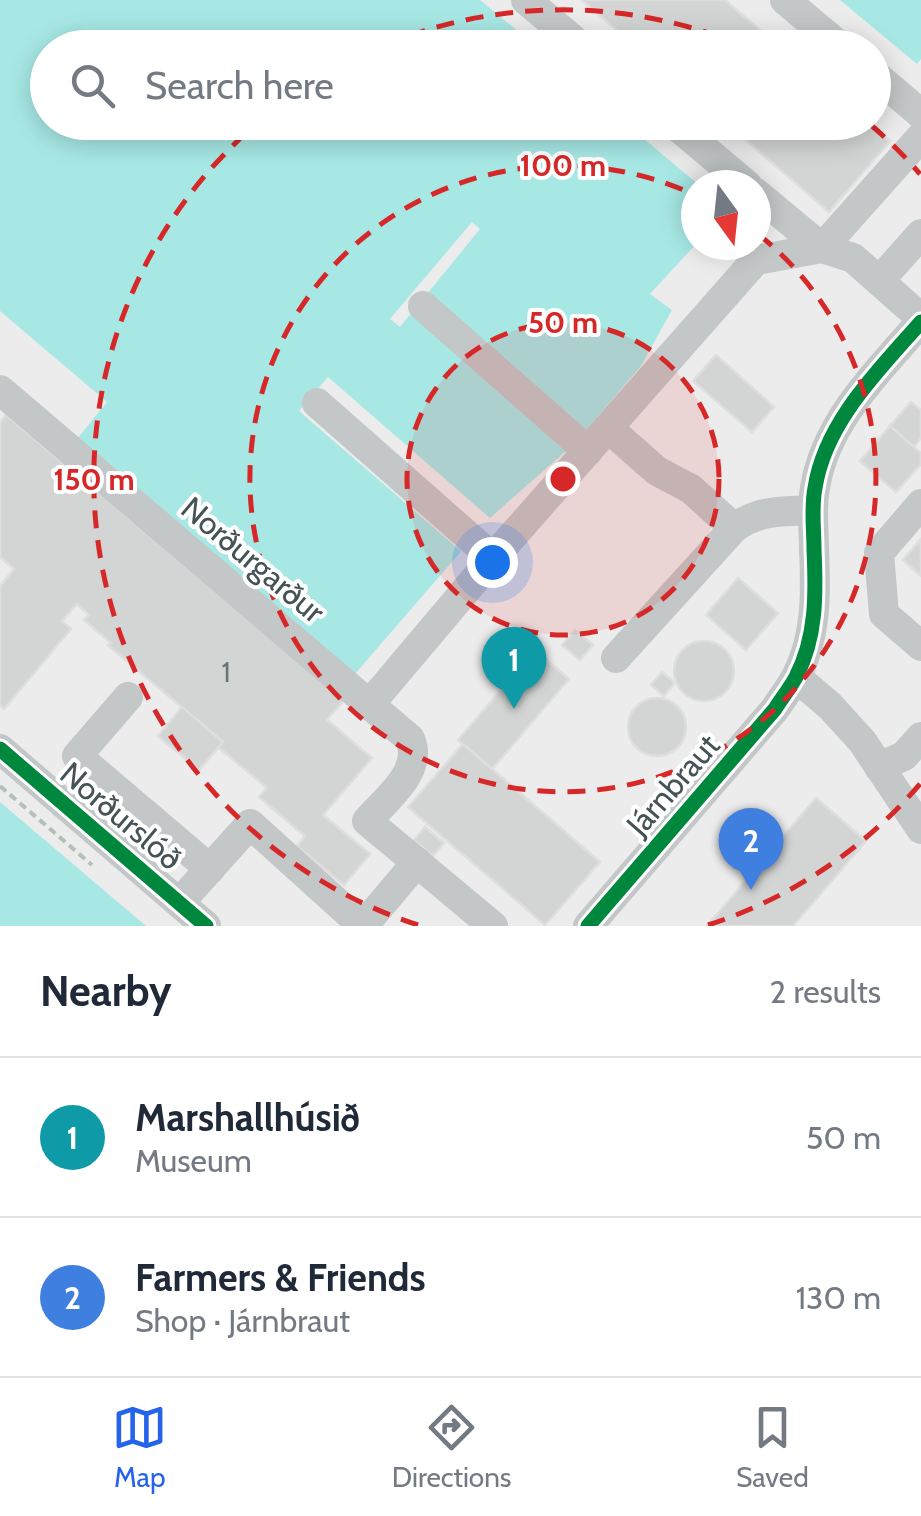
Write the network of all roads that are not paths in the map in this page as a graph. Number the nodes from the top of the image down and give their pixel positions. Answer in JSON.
{"nodes":[{"id":1,"x":526,"y":0,"type":"edge"},
{"id":2,"x":785,"y":0,"type":"edge"},
{"id":3,"x":562,"y":30,"type":"edge"},
{"id":4,"x":821,"y":30,"type":"edge"},
{"id":5,"x":891,"y":88,"type":"edge"},
{"id":6,"x":921,"y":114,"type":"edge"},
{"id":7,"x":921,"y":137,"type":"edge"},
{"id":8,"x":693,"y":140,"type":"edge"},
{"id":9,"x":729,"y":170,"type":"edge"},
{"id":10,"x":771,"y":205,"type":"edge"},
{"id":11,"x":921,"y":234,"type":"edge"},
{"id":12,"x":822,"y":248,"type":"junction"},
{"id":13,"x":878,"y":281,"type":"junction"},
{"id":14,"x":423,"y":306,"type":"dead end"},
{"id":15,"x":921,"y":320,"type":"edge"},
{"id":16,"x":0,"y":390,"type":"edge"},
{"id":17,"x":316,"y":403,"type":"dead end"},
{"id":18,"x":598,"y":439,"type":"junction"},
{"id":19,"x":819,"y":468,"type":"junction"},
{"id":20,"x":921,"y":504,"type":"edge"},
{"id":21,"x":813,"y":510,"type":"junction"},
{"id":22,"x":734,"y":528,"type":"junction"},
{"id":23,"x":493,"y":558,"type":"junction"},
{"id":24,"x":814,"y":621,"type":"junction"},
{"id":25,"x":921,"y":646,"type":"edge"},
{"id":26,"x":616,"y":658,"type":"dead end"},
{"id":27,"x":796,"y":677,"type":"junction"},
{"id":28,"x":128,"y":696,"type":"dead end"},
{"id":29,"x":370,"y":705,"type":"junction"},
{"id":30,"x":921,"y":737,"type":"edge"},
{"id":31,"x":0,"y":749,"type":"edge"},
{"id":32,"x":879,"y":767,"type":"junction"},
{"id":33,"x":921,"y":828,"type":"edge"},
{"id":34,"x":417,"y":862,"type":"junction"},
{"id":35,"x":210,"y":869,"type":"junction"},
{"id":36,"x":180,"y":902,"type":"junction"},
{"id":37,"x":206,"y":926,"type":"edge"},
{"id":38,"x":363,"y":926,"type":"edge"},
{"id":39,"x":493,"y":926,"type":"edge"},
{"id":40,"x":588,"y":926,"type":"edge"}],
"edges":[{"from":1,"to":3,"type":"street"},
{"from":2,"to":4,"type":"street"},
{"from":5,"to":6,"type":"street"},
{"from":7,"to":12,"type":"street"},
{"from":8,"to":9,"type":"street"},
{"from":10,"to":12,"type":"street"},
{"from":11,"to":13,"type":"street"},
{"from":12,"to":13,"type":"street"},
{"from":12,"to":18,"type":"street"},
{"from":13,"to":15,"type":"street"},
{"from":14,"to":18,"type":"street"},
{"from":15,"to":19,"type":"street"},
{"from":16,"to":29,"type":"street","name":"Norðurgarður"},
{"from":17,"to":23,"type":"street"},
{"from":18,"to":22,"type":"street"},
{"from":18,"to":23,"type":"street"},
{"from":19,"to":21,"type":"street"},
{"from":19,"to":24,"type":"street"},
{"from":20,"to":25,"type":"street"},
{"from":21,"to":22,"type":"street"},
{"from":21,"to":24,"type":"street"},
{"from":22,"to":26,"type":"street"},
{"from":23,"to":29,"type":"street"},
{"from":24,"to":27,"type":"street","name":"Járnbraut"},
{"from":27,"to":32,"type":"street"},
{"from":27,"to":40,"type":"street","name":"Járnbraut"},
{"from":28,"to":35,"type":"street"},
{"from":29,"to":34,"type":"street","name":"Norðurgarður"},
{"from":30,"to":32,"type":"street"},
{"from":31,"to":36,"type":"street","name":"Norðurslóð"},
{"from":32,"to":33,"type":"street"},
{"from":34,"to":38,"type":"street"},
{"from":34,"to":39,"type":"street"},
{"from":35,"to":36,"type":"street"},
{"from":35,"to":38,"type":"street"},
{"from":36,"to":37,"type":"street","name":"Norðurslóð"}]}
